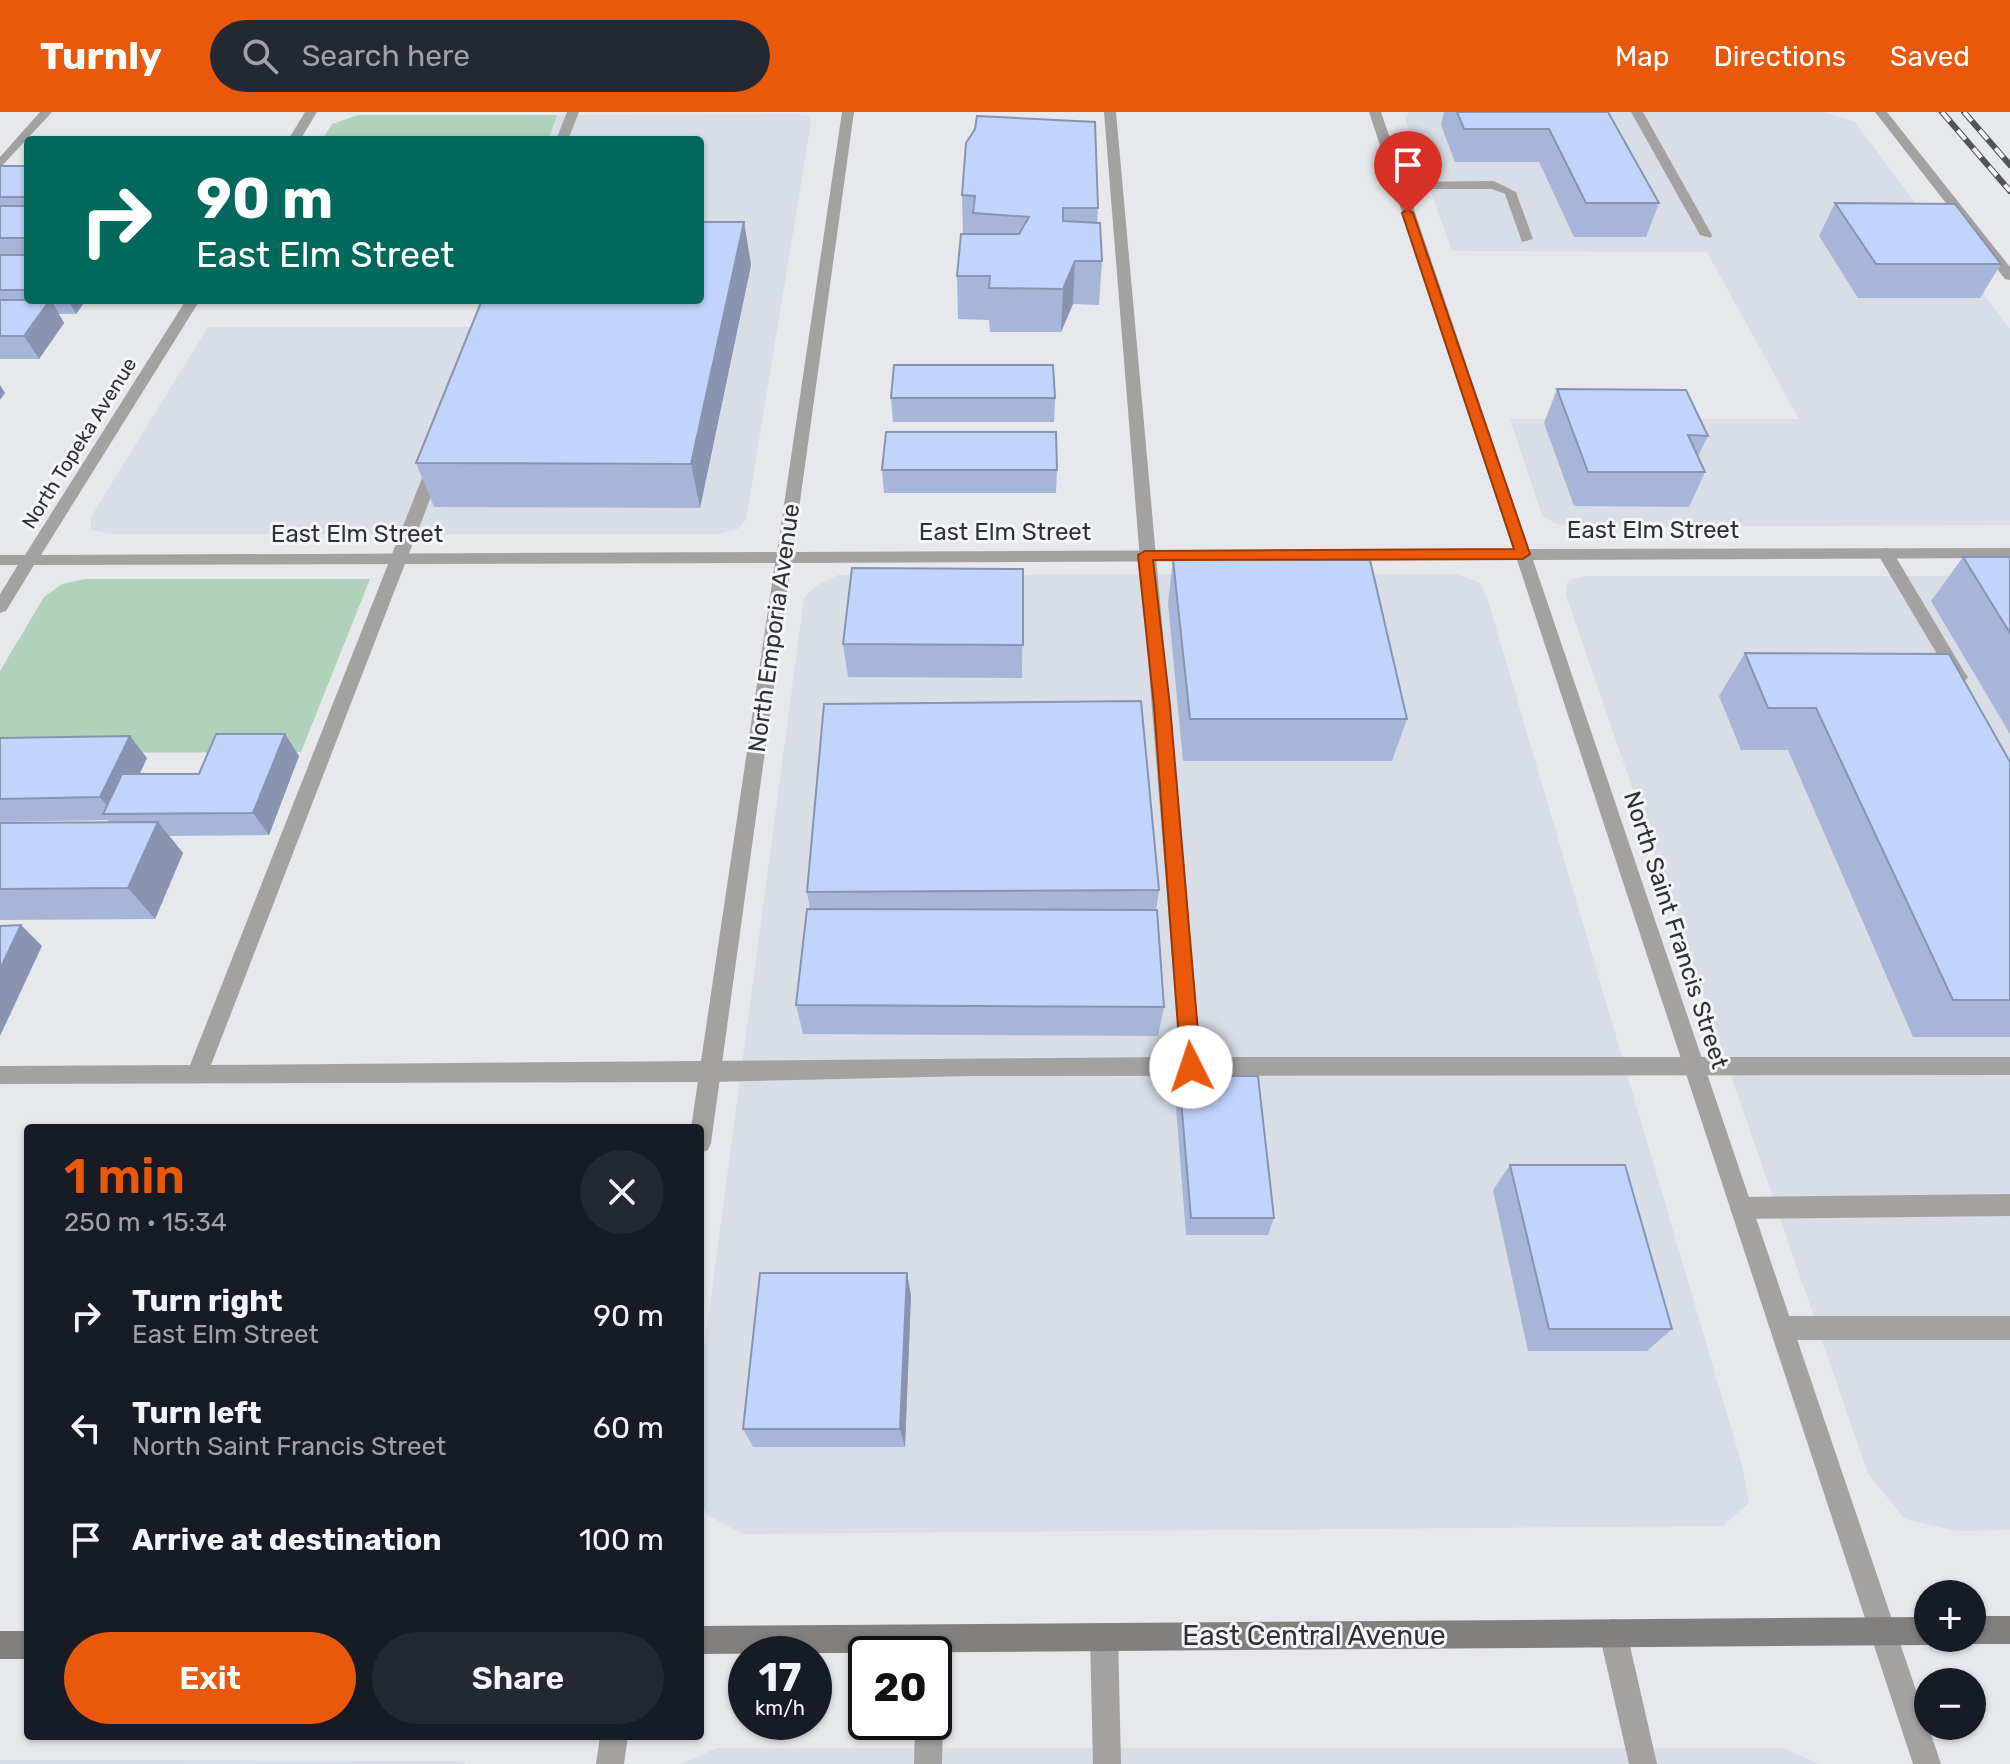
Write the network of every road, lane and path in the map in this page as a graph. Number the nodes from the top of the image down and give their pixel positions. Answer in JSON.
{"nodes":[{"id":1,"x":46,"y":112,"type":"edge"},
{"id":2,"x":311,"y":112,"type":"edge"},
{"id":3,"x":573,"y":112,"type":"edge"},
{"id":4,"x":848,"y":112,"type":"edge"},
{"id":5,"x":1110,"y":112,"type":"edge"},
{"id":6,"x":1375,"y":112,"type":"edge"},
{"id":7,"x":1637,"y":112,"type":"edge"},
{"id":8,"x":1881,"y":112,"type":"edge"},
{"id":9,"x":25,"y":136,"type":"edge"},
{"id":10,"x":296,"y":136,"type":"edge"},
{"id":11,"x":564,"y":136,"type":"edge"},
{"id":12,"x":24,"y":137,"type":"edge"},
{"id":13,"x":0,"y":164,"type":"edge"},
{"id":14,"x":1399,"y":186,"type":"junction"},
{"id":15,"x":1706,"y":235,"type":"dead end"},
{"id":16,"x":1527,"y":239,"type":"dead end"},
{"id":17,"x":2010,"y":276,"type":"edge"},
{"id":18,"x":190,"y":304,"type":"edge"},
{"id":19,"x":444,"y":441,"type":"edge"},
{"id":20,"x":1885,"y":553,"type":"junction"},
{"id":21,"x":2010,"y":553,"type":"edge"},
{"id":22,"x":1523,"y":554,"type":"junction"},
{"id":23,"x":1145,"y":555,"type":"junction"},
{"id":24,"x":785,"y":557,"type":"junction"},
{"id":25,"x":399,"y":558,"type":"junction"},
{"id":26,"x":0,"y":560,"type":"edge"},
{"id":27,"x":30,"y":560,"type":"junction"},
{"id":28,"x":0,"y":607,"type":"edge"},
{"id":29,"x":1972,"y":699,"type":"edge"},
{"id":30,"x":2010,"y":1066,"type":"edge"},
{"id":31,"x":1191,"y":1067,"type":"junction"},
{"id":32,"x":1694,"y":1067,"type":"junction"},
{"id":33,"x":710,"y":1073,"type":"junction"},
{"id":34,"x":197,"y":1074,"type":"junction"},
{"id":35,"x":0,"y":1075,"type":"edge"},
{"id":36,"x":703,"y":1124,"type":"edge"},
{"id":37,"x":2010,"y":1205,"type":"edge"},
{"id":38,"x":1741,"y":1208,"type":"junction"},
{"id":39,"x":1782,"y":1328,"type":"junction"},
{"id":40,"x":2010,"y":1328,"type":"edge"},
{"id":41,"x":1986,"y":1630,"type":"edge"},
{"id":42,"x":2010,"y":1630,"type":"edge"},
{"id":43,"x":1914,"y":1631,"type":"edge"},
{"id":44,"x":1882,"y":1632,"type":"junction"},
{"id":45,"x":1613,"y":1633,"type":"junction"},
{"id":46,"x":1104,"y":1637,"type":"junction"},
{"id":47,"x":704,"y":1640,"type":"edge"},
{"id":48,"x":848,"y":1644,"type":"edge"},
{"id":49,"x":0,"y":1645,"type":"edge"},
{"id":50,"x":24,"y":1645,"type":"edge"},
{"id":51,"x":952,"y":1645,"type":"edge"},
{"id":52,"x":613,"y":1740,"type":"edge"},
{"id":53,"x":929,"y":1740,"type":"edge"},
{"id":54,"x":610,"y":1764,"type":"edge"},
{"id":55,"x":928,"y":1764,"type":"edge"},
{"id":56,"x":1107,"y":1764,"type":"edge"},
{"id":57,"x":1643,"y":1764,"type":"edge"},
{"id":58,"x":1927,"y":1764,"type":"edge"}],
"edges":[{"from":1,"to":9,"type":"street"},
{"from":2,"to":10,"type":"street"},
{"from":3,"to":11,"type":"street"},
{"from":4,"to":24,"type":"street","name":"North Emporia Avenue"},
{"from":5,"to":23,"type":"street"},
{"from":6,"to":14,"type":"street","name":"North Saint Francis Street"},
{"from":7,"to":15,"type":"street"},
{"from":8,"to":17,"type":"street"},
{"from":12,"to":13,"type":"street"},
{"from":14,"to":16,"type":"street"},
{"from":14,"to":22,"type":"street","name":"North Saint Francis Street"},
{"from":18,"to":27,"type":"street","name":"North Topeka Avenue"},
{"from":19,"to":25,"type":"street"},
{"from":20,"to":21,"type":"street","name":"East Elm Street"},
{"from":20,"to":22,"type":"street","name":"East Elm Street"},
{"from":20,"to":29,"type":"street"},
{"from":22,"to":23,"type":"street","name":"East Elm Street"},
{"from":22,"to":32,"type":"street","name":"North Saint Francis Street"},
{"from":23,"to":24,"type":"street","name":"East Elm Street"},
{"from":23,"to":31,"type":"street"},
{"from":24,"to":25,"type":"street","name":"East Elm Street"},
{"from":24,"to":33,"type":"street","name":"North Emporia Avenue"},
{"from":25,"to":27,"type":"street","name":"East Elm Street"},
{"from":25,"to":34,"type":"street"},
{"from":26,"to":27,"type":"street","name":"East Elm Street"},
{"from":27,"to":28,"type":"street","name":"North Topeka Avenue"},
{"from":30,"to":32,"type":"street"},
{"from":31,"to":32,"type":"street"},
{"from":31,"to":33,"type":"street"},
{"from":32,"to":38,"type":"street","name":"North Saint Francis Street"},
{"from":33,"to":34,"type":"street"},
{"from":33,"to":36,"type":"street","name":"North Emporia Avenue"},
{"from":34,"to":35,"type":"street"},
{"from":37,"to":38,"type":"street"},
{"from":38,"to":39,"type":"street","name":"North Saint Francis Street"},
{"from":39,"to":40,"type":"street"},
{"from":39,"to":44,"type":"street","name":"North Saint Francis Street"},
{"from":41,"to":42,"type":"main road"},
{"from":43,"to":44,"type":"main road","name":"East Central Avenue"},
{"from":44,"to":45,"type":"main road","name":"East Central Avenue"},
{"from":44,"to":58,"type":"street","name":"North Saint Francis Street"},
{"from":45,"to":46,"type":"main road","name":"East Central Avenue"},
{"from":45,"to":57,"type":"street"},
{"from":46,"to":51,"type":"main road","name":"East Central Avenue"},
{"from":46,"to":56,"type":"street"},
{"from":47,"to":48,"type":"main road","name":"East Central Avenue"},
{"from":49,"to":50,"type":"main road"},
{"from":52,"to":54,"type":"street"},
{"from":53,"to":55,"type":"street"}]}
